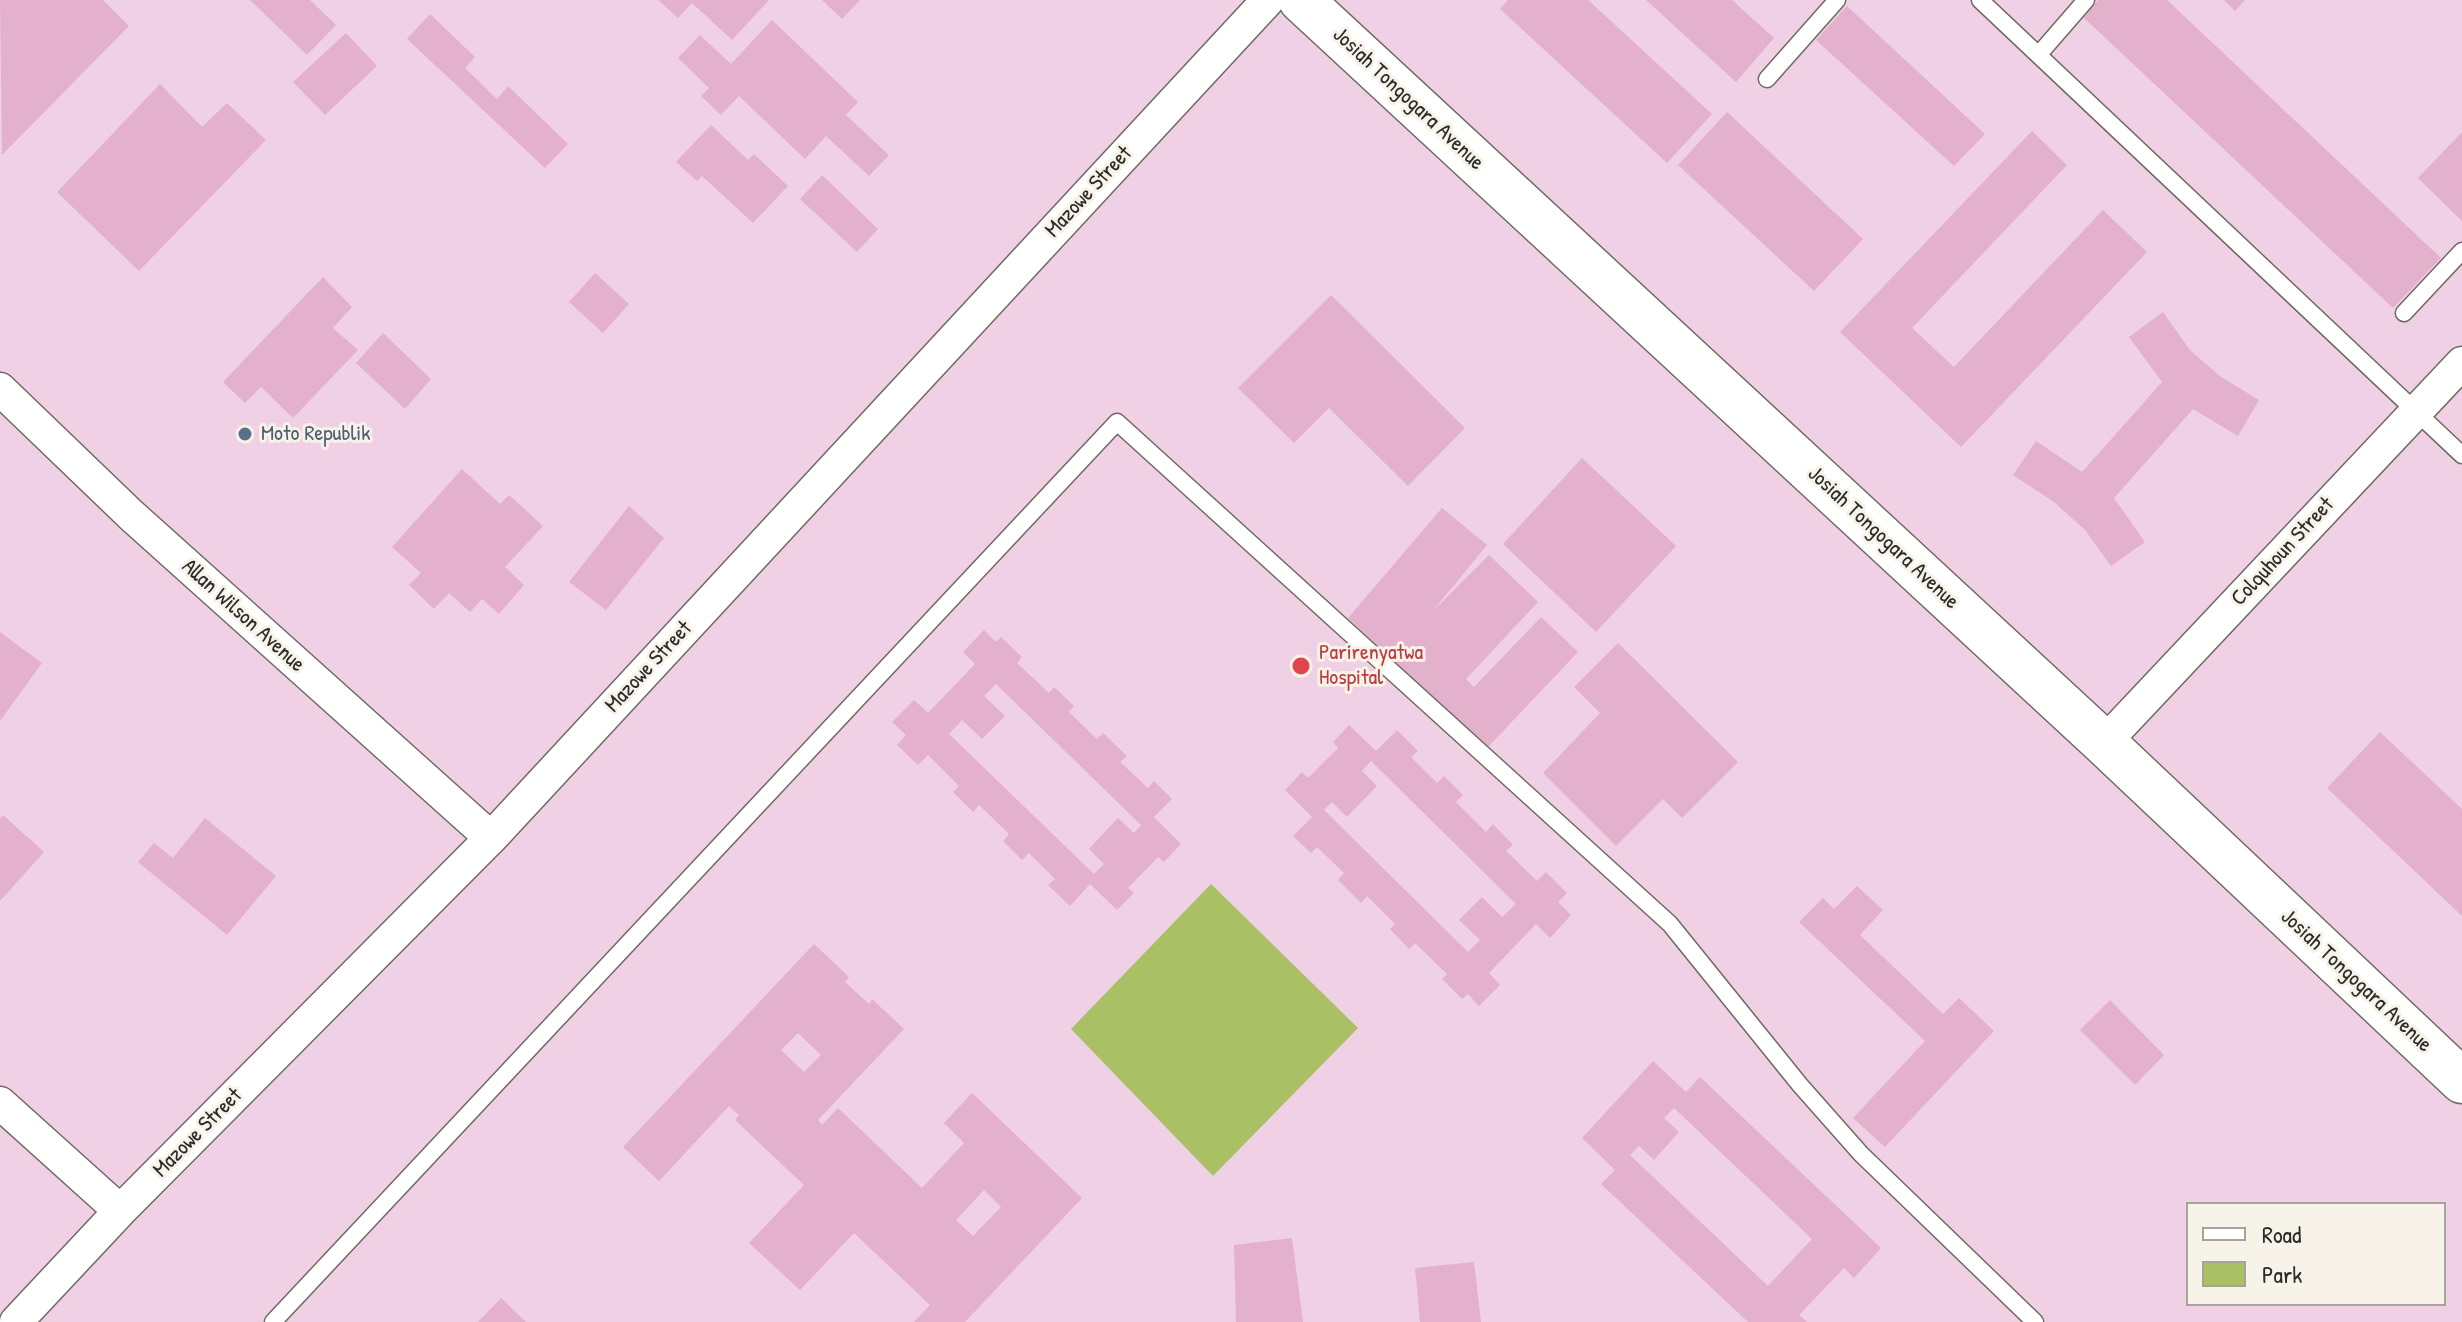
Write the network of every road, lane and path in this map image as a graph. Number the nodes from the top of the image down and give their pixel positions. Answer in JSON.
{"nodes":[{"id":1,"x":1268,"y":0,"type":"edge"},
{"id":2,"x":1301,"y":0,"type":"edge"},
{"id":3,"x":1837,"y":0,"type":"edge"},
{"id":4,"x":1980,"y":0,"type":"edge"},
{"id":5,"x":2086,"y":0,"type":"edge"},
{"id":6,"x":2040,"y":53,"type":"junction"},
{"id":7,"x":1767,"y":79,"type":"dead end"},
{"id":8,"x":2462,"y":251,"type":"edge"},
{"id":9,"x":2404,"y":313,"type":"dead end"},
{"id":10,"x":2462,"y":363,"type":"edge"},
{"id":11,"x":0,"y":389,"type":"edge"},
{"id":12,"x":2416,"y":411,"type":"junction"},
{"id":13,"x":2462,"y":455,"type":"edge"},
{"id":14,"x":2104,"y":743,"type":"junction"},
{"id":15,"x":491,"y":838,"type":"junction"},
{"id":16,"x":2462,"y":1081,"type":"edge"},
{"id":17,"x":0,"y":1103,"type":"edge"},
{"id":18,"x":120,"y":1211,"type":"junction"},
{"id":19,"x":16,"y":1322,"type":"edge"},
{"id":20,"x":273,"y":1322,"type":"edge"},
{"id":21,"x":2035,"y":1322,"type":"edge"}],
"edges":[{"from":1,"to":15,"type":"street","name":"Mazowe Street"},
{"from":2,"to":14,"type":"main road","name":"Josiah Tongogara Avenue"},
{"from":3,"to":7,"type":"lane"},
{"from":4,"to":6,"type":"lane"},
{"from":5,"to":6,"type":"lane"},
{"from":6,"to":12,"type":"lane"},
{"from":8,"to":9,"type":"lane"},
{"from":10,"to":12,"type":"street","name":"Colquhoun Street"},
{"from":11,"to":15,"type":"street","name":"Allan Wilson Avenue"},
{"from":12,"to":13,"type":"lane"},
{"from":12,"to":14,"type":"street","name":"Colquhoun Street"},
{"from":14,"to":16,"type":"main road","name":"Josiah Tongogara Avenue"},
{"from":15,"to":18,"type":"street","name":"Mazowe Street"},
{"from":17,"to":18,"type":"street"},
{"from":18,"to":19,"type":"street","name":"Mazowe Street"},
{"from":20,"to":21,"type":"lane"}]}
